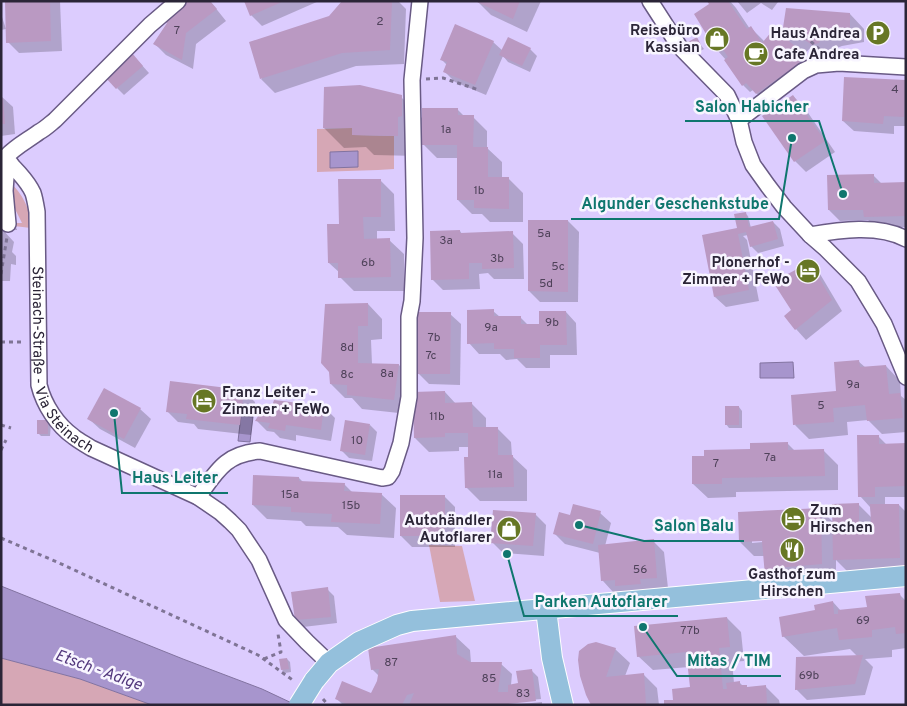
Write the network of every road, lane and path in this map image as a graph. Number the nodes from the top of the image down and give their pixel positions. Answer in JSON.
{"nodes":[{"id":1,"x":178,"y":1,"type":"edge"},
{"id":2,"x":420,"y":1,"type":"edge"},
{"id":3,"x":650,"y":1,"type":"edge"},
{"id":4,"x":806,"y":36,"type":"dead end"},
{"id":5,"x":820,"y":51,"type":"dead end"},
{"id":6,"x":906,"y":66,"type":"edge"},
{"id":7,"x":412,"y":80,"type":"junction"},
{"id":8,"x":479,"y":90,"type":"dead end"},
{"id":9,"x":739,"y":120,"type":"junction"},
{"id":10,"x":5,"y":160,"type":"edge"},
{"id":11,"x":8,"y":230,"type":"joint"},
{"id":12,"x":810,"y":235,"type":"junction"},
{"id":13,"x":906,"y":239,"type":"edge"},
{"id":14,"x":1,"y":274,"type":"edge"},
{"id":15,"x":1,"y":342,"type":"edge"},
{"id":16,"x":38,"y":342,"type":"junction"},
{"id":17,"x":906,"y":377,"type":"edge"},
{"id":18,"x":1,"y":425,"type":"edge"},
{"id":19,"x":11,"y":428,"type":"dead end"},
{"id":20,"x":6,"y":440,"type":"dead end"},
{"id":21,"x":1,"y":450,"type":"edge"},
{"id":22,"x":198,"y":497,"type":"junction"},
{"id":23,"x":1,"y":538,"type":"edge"},
{"id":24,"x":906,"y":576,"type":"edge"},
{"id":25,"x":546,"y":609,"type":"junction"},
{"id":26,"x":278,"y":634,"type":"dead end"},
{"id":27,"x":264,"y":659,"type":"junction"},
{"id":28,"x":329,"y":663,"type":"junction"},
{"id":29,"x":305,"y":682,"type":"junction"},
{"id":30,"x":298,"y":705,"type":"edge"},
{"id":31,"x":562,"y":705,"type":"edge"}],
"edges":[{"from":1,"to":10,"type":"street"},
{"from":2,"to":7,"type":"street"},
{"from":3,"to":9,"type":"street"},
{"from":4,"to":5,"type":"path"},
{"from":6,"to":9,"type":"street"},
{"from":7,"to":8,"type":"path"},
{"from":7,"to":22,"type":"street"},
{"from":9,"to":12,"type":"street"},
{"from":10,"to":11,"type":"street"},
{"from":10,"to":16,"type":"street","name":"Steinach-Straße - Via Steinach"},
{"from":11,"to":14,"type":"path"},
{"from":12,"to":13,"type":"street"},
{"from":12,"to":17,"type":"street"},
{"from":15,"to":16,"type":"path"},
{"from":16,"to":22,"type":"street","name":"Steinach-Straße - Via Steinach"},
{"from":18,"to":19,"type":"path"},
{"from":20,"to":21,"type":"path"},
{"from":22,"to":28,"type":"street","name":"Steinach-Straße - Via Steinach"},
{"from":23,"to":27,"type":"path"},
{"from":24,"to":25,"type":"main road"},
{"from":25,"to":28,"type":"main road"},
{"from":25,"to":31,"type":"main road"},
{"from":26,"to":27,"type":"path"},
{"from":27,"to":29,"type":"path"},
{"from":28,"to":29,"type":"main road"},
{"from":29,"to":30,"type":"main road","bridge":true}]}
